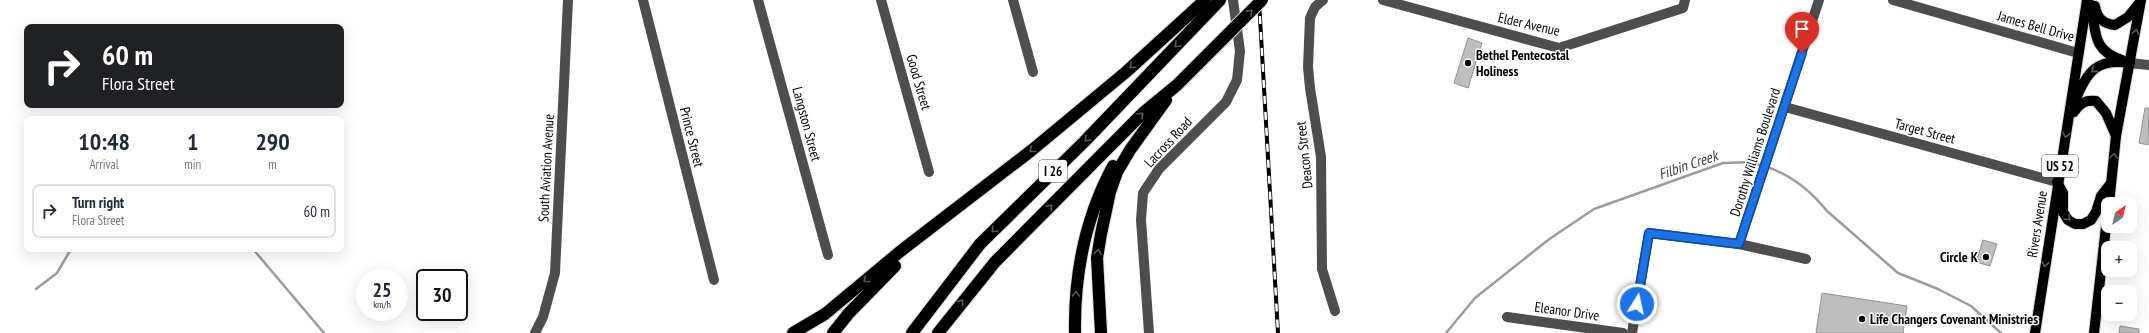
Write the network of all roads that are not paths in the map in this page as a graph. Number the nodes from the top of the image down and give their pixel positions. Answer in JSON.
{"nodes":[{"id":1,"x":568,"y":0,"type":"edge"},
{"id":2,"x":643,"y":0,"type":"edge"},
{"id":3,"x":758,"y":0,"type":"edge"},
{"id":4,"x":881,"y":0,"type":"edge"},
{"id":5,"x":1013,"y":0,"type":"edge"},
{"id":6,"x":1220,"y":0,"type":"edge"},
{"id":7,"x":1233,"y":0,"type":"edge"},
{"id":8,"x":1262,"y":0,"type":"edge"},
{"id":9,"x":1323,"y":0,"type":"edge"},
{"id":10,"x":1383,"y":0,"type":"edge"},
{"id":11,"x":1685,"y":0,"type":"edge"},
{"id":12,"x":1819,"y":0,"type":"edge"},
{"id":13,"x":1893,"y":0,"type":"edge"},
{"id":14,"x":2088,"y":0,"type":"edge"},
{"id":15,"x":2095,"y":0,"type":"edge"},
{"id":16,"x":2141,"y":0,"type":"edge"},
{"id":17,"x":1203,"y":1,"type":"edge"},
{"id":18,"x":2078,"y":53,"type":"junction"},
{"id":19,"x":2130,"y":63,"type":"junction"},
{"id":20,"x":2149,"y":65,"type":"edge"},
{"id":21,"x":1033,"y":72,"type":"dead end"},
{"id":22,"x":1177,"y":84,"type":"junction"},
{"id":23,"x":1785,"y":107,"type":"junction"},
{"id":24,"x":1156,"y":114,"type":"junction"},
{"id":25,"x":2069,"y":118,"type":"junction"},
{"id":26,"x":2116,"y":136,"type":"junction"},
{"id":27,"x":929,"y":172,"type":"dead end"},
{"id":28,"x":2058,"y":182,"type":"junction"},
{"id":29,"x":2111,"y":183,"type":"junction"},
{"id":30,"x":2110,"y":197,"type":"edge"},
{"id":31,"x":940,"y":221,"type":"junction"},
{"id":32,"x":2105,"y":233,"type":"edge"},
{"id":33,"x":1739,"y":244,"type":"junction"},
{"id":34,"x":828,"y":255,"type":"dead end"},
{"id":35,"x":1806,"y":259,"type":"dead end"},
{"id":36,"x":714,"y":280,"type":"dead end"},
{"id":37,"x":1335,"y":311,"type":"dead end"},
{"id":38,"x":1507,"y":317,"type":"dead end"},
{"id":39,"x":535,"y":333,"type":"edge"},
{"id":40,"x":793,"y":333,"type":"edge"},
{"id":41,"x":833,"y":333,"type":"edge"},
{"id":42,"x":912,"y":333,"type":"edge"},
{"id":43,"x":938,"y":333,"type":"edge"},
{"id":44,"x":1075,"y":333,"type":"edge"},
{"id":45,"x":1100,"y":333,"type":"edge"},
{"id":46,"x":1149,"y":333,"type":"edge"},
{"id":47,"x":1623,"y":333,"type":"edge"},
{"id":48,"x":1632,"y":333,"type":"edge"},
{"id":49,"x":2035,"y":333,"type":"edge"},
{"id":50,"x":2094,"y":333,"type":"edge"}],
"edges":[{"from":1,"to":39,"type":"street","name":"South Aviation Avenue"},
{"from":2,"to":36,"type":"street","name":"Prince Street"},
{"from":3,"to":34,"type":"street","name":"Langston Street"},
{"from":4,"to":27,"type":"street","name":"Good Street"},
{"from":5,"to":21,"type":"street"},
{"from":6,"to":42,"type":"highway","number":"I 26","one_way":true},
{"from":7,"to":46,"type":"street","name":"Lacross Road"},
{"from":22,"to":8,"type":"highway","number":"I 26","one_way":true,"bridge":true},
{"from":9,"to":37,"type":"street","name":"Deacon Street"},
{"from":10,"to":11,"type":"street","name":"Elder Avenue"},
{"from":12,"to":23,"type":"street","name":"Dorothy Williams Boulevard"},
{"from":13,"to":18,"type":"street","name":"James Bell Drive"},
{"from":14,"to":18,"type":"main road","name":"Rivers Avenue","number":"US 52"},
{"from":14,"to":19,"type":"main road"},
{"from":15,"to":16,"type":"main road"},
{"from":19,"to":16,"type":"main road","one_way":true},
{"from":17,"to":31,"type":"highway","one_way":true},
{"from":18,"to":25,"type":"main road","name":"Rivers Avenue","number":"US 52"},
{"from":19,"to":20,"type":"street"},
{"from":19,"to":25,"type":"main road","one_way":true},
{"from":19,"to":26,"type":"main road"},
{"from":22,"to":24,"type":"highway"},
{"from":43,"to":22,"type":"highway","number":"I 26","one_way":true},
{"from":23,"to":28,"type":"street","name":"Target Street"},
{"from":23,"to":33,"type":"street","name":"Dorothy Williams Boulevard"},
{"from":44,"to":24,"type":"highway","one_way":true},
{"from":45,"to":24,"type":"highway","one_way":true},
{"from":25,"to":26,"type":"main road"},
{"from":25,"to":28,"type":"main road","name":"Rivers Avenue","number":"US 52","one_way":true},
{"from":29,"to":26,"type":"main road","one_way":true},
{"from":28,"to":29,"type":"main road","one_way":true},
{"from":28,"to":49,"type":"main road","name":"Rivers Avenue","number":"US 52","one_way":true},
{"from":29,"to":30,"type":"main road"},
{"from":31,"to":40,"type":"highway","one_way":true},
{"from":31,"to":41,"type":"highway"},
{"from":32,"to":50,"type":"main road"},
{"from":33,"to":35,"type":"street"},
{"from":33,"to":48,"type":"street"},
{"from":38,"to":47,"type":"street","name":"Eleanor Drive"}]}
